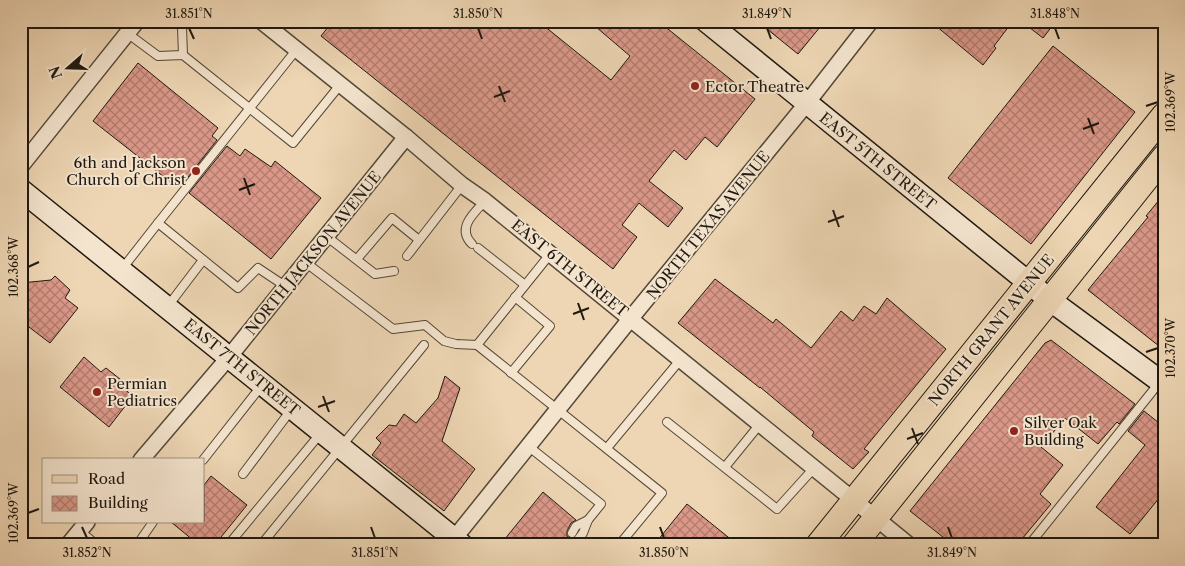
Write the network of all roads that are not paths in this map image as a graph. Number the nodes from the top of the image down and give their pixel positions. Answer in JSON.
{"nodes":[{"id":1,"x":137,"y":21,"type":"edge"},
{"id":2,"x":176,"y":21,"type":"edge"},
{"id":3,"x":261,"y":21,"type":"edge"},
{"id":4,"x":706,"y":21,"type":"edge"},
{"id":5,"x":871,"y":21,"type":"edge"},
{"id":6,"x":127,"y":33,"type":"junction"},
{"id":7,"x":297,"y":50,"type":"junction"},
{"id":8,"x":183,"y":56,"type":"junction"},
{"id":9,"x":340,"y":85,"type":"junction"},
{"id":10,"x":807,"y":103,"type":"junction"},
{"id":11,"x":249,"y":109,"type":"junction"},
{"id":12,"x":1164,"y":114,"type":"edge"},
{"id":13,"x":406,"y":137,"type":"junction"},
{"id":14,"x":1164,"y":157,"type":"edge"},
{"id":15,"x":21,"y":166,"type":"edge"},
{"id":16,"x":462,"y":185,"type":"junction"},
{"id":17,"x":21,"y":190,"type":"edge"},
{"id":18,"x":485,"y":201,"type":"junction"},
{"id":19,"x":158,"y":224,"type":"junction"},
{"id":20,"x":326,"y":236,"type":"junction"},
{"id":21,"x":419,"y":240,"type":"junction"},
{"id":22,"x":551,"y":254,"type":"junction"},
{"id":23,"x":407,"y":256,"type":"dead end"},
{"id":24,"x":357,"y":259,"type":"junction"},
{"id":25,"x":203,"y":260,"type":"junction"},
{"id":26,"x":305,"y":262,"type":"junction"},
{"id":27,"x":121,"y":270,"type":"junction"},
{"id":28,"x":394,"y":271,"type":"dead end"},
{"id":29,"x":1028,"y":283,"type":"junction"},
{"id":30,"x":525,"y":285,"type":"junction"},
{"id":31,"x":285,"y":286,"type":"junction"},
{"id":32,"x":516,"y":297,"type":"junction"},
{"id":33,"x":1050,"y":300,"type":"junction"},
{"id":34,"x":167,"y":307,"type":"junction"},
{"id":35,"x":631,"y":318,"type":"junction"},
{"id":36,"x":424,"y":345,"type":"dead end"},
{"id":37,"x":477,"y":345,"type":"junction"},
{"id":38,"x":229,"y":357,"type":"junction"},
{"id":39,"x":681,"y":359,"type":"junction"},
{"id":40,"x":511,"y":373,"type":"junction"},
{"id":41,"x":1163,"y":381,"type":"edge"},
{"id":42,"x":262,"y":384,"type":"junction"},
{"id":43,"x":292,"y":408,"type":"junction"},
{"id":44,"x":557,"y":410,"type":"junction"},
{"id":45,"x":667,"y":422,"type":"dead end"},
{"id":46,"x":760,"y":424,"type":"junction"},
{"id":47,"x":322,"y":432,"type":"junction"},
{"id":48,"x":528,"y":446,"type":"junction"},
{"id":49,"x":341,"y":447,"type":"junction"},
{"id":50,"x":607,"y":448,"type":"junction"},
{"id":51,"x":143,"y":458,"type":"edge"},
{"id":52,"x":205,"y":458,"type":"edge"},
{"id":53,"x":725,"y":467,"type":"junction"},
{"id":54,"x":814,"y":468,"type":"junction"},
{"id":55,"x":243,"y":474,"type":"dead end"},
{"id":56,"x":854,"y":501,"type":"junction"},
{"id":57,"x":875,"y":519,"type":"junction"},
{"id":58,"x":588,"y":520,"type":"junction"},
{"id":59,"x":152,"y":524,"type":"edge"},
{"id":60,"x":84,"y":527,"type":"edge"},
{"id":61,"x":572,"y":533,"type":"dead end"},
{"id":62,"x":456,"y":543,"type":"edge"},
{"id":63,"x":229,"y":544,"type":"edge"},
{"id":64,"x":68,"y":545,"type":"edge"},
{"id":65,"x":97,"y":545,"type":"edge"},
{"id":66,"x":137,"y":545,"type":"edge"},
{"id":67,"x":261,"y":545,"type":"edge"},
{"id":68,"x":574,"y":545,"type":"edge"},
{"id":69,"x":619,"y":545,"type":"edge"},
{"id":70,"x":818,"y":545,"type":"edge"},
{"id":71,"x":854,"y":545,"type":"edge"},
{"id":72,"x":909,"y":545,"type":"edge"},
{"id":73,"x":1029,"y":545,"type":"edge"}],
"edges":[{"from":1,"to":6,"type":"street"},
{"from":2,"to":8,"type":"lane"},
{"from":3,"to":7,"type":"street","name":"EAST 6TH STREET"},
{"from":4,"to":10,"type":"street","name":"EAST 5TH STREET"},
{"from":5,"to":10,"type":"street","name":"NORTH TEXAS AVENUE"},
{"from":6,"to":8,"type":"lane"},
{"from":6,"to":15,"type":"street"},
{"from":7,"to":9,"type":"street","name":"EAST 6TH STREET"},
{"from":7,"to":11,"type":"lane"},
{"from":8,"to":11,"type":"lane"},
{"from":9,"to":11,"type":"lane"},
{"from":9,"to":13,"type":"street","name":"EAST 6TH STREET"},
{"from":10,"to":29,"type":"street","name":"EAST 5TH STREET"},
{"from":10,"to":35,"type":"street","name":"NORTH TEXAS AVENUE"},
{"from":11,"to":19,"type":"lane"},
{"from":12,"to":29,"type":"main road","name":"NORTH GRANT AVENUE"},
{"from":13,"to":16,"type":"street","name":"EAST 6TH STREET"},
{"from":13,"to":20,"type":"street","name":"NORTH JACKSON AVENUE"},
{"from":14,"to":33,"type":"main road","name":"NORTH GRANT AVENUE"},
{"from":16,"to":18,"type":"street","name":"EAST 6TH STREET"},
{"from":16,"to":21,"type":"lane"},
{"from":17,"to":27,"type":"street","name":"EAST 7TH STREET"},
{"from":18,"to":22,"type":"street","name":"EAST 6TH STREET"},
{"from":18,"to":30,"type":"lane"},
{"from":19,"to":25,"type":"lane"},
{"from":19,"to":27,"type":"lane"},
{"from":20,"to":24,"type":"lane"},
{"from":20,"to":26,"type":"street","name":"NORTH JACKSON AVENUE"},
{"from":21,"to":23,"type":"lane"},
{"from":21,"to":24,"type":"lane"},
{"from":22,"to":30,"type":"lane"},
{"from":22,"to":35,"type":"street","name":"EAST 6TH STREET"},
{"from":24,"to":28,"type":"lane"},
{"from":25,"to":31,"type":"lane"},
{"from":25,"to":34,"type":"lane"},
{"from":26,"to":31,"type":"street","name":"NORTH JACKSON AVENUE"},
{"from":26,"to":37,"type":"lane"},
{"from":27,"to":34,"type":"street","name":"EAST 7TH STREET"},
{"from":29,"to":33,"type":"street","name":"EAST 5TH STREET"},
{"from":29,"to":56,"type":"main road","name":"NORTH GRANT AVENUE"},
{"from":30,"to":32,"type":"lane"},
{"from":31,"to":38,"type":"street","name":"NORTH JACKSON AVENUE"},
{"from":32,"to":37,"type":"lane"},
{"from":32,"to":40,"type":"lane"},
{"from":33,"to":41,"type":"street","name":"EAST 5TH STREET"},
{"from":33,"to":57,"type":"main road","name":"NORTH GRANT AVENUE"},
{"from":34,"to":38,"type":"street","name":"EAST 7TH STREET"},
{"from":35,"to":39,"type":"street","name":"EAST 6TH STREET"},
{"from":35,"to":44,"type":"street","name":"NORTH TEXAS AVENUE"},
{"from":36,"to":49,"type":"lane"},
{"from":37,"to":40,"type":"lane"},
{"from":38,"to":42,"type":"street","name":"EAST 7TH STREET"},
{"from":38,"to":51,"type":"street","name":"NORTH JACKSON AVENUE"},
{"from":39,"to":46,"type":"street","name":"EAST 6TH STREET"},
{"from":39,"to":50,"type":"lane"},
{"from":40,"to":44,"type":"lane"},
{"from":41,"to":73,"type":"lane"},
{"from":42,"to":43,"type":"street","name":"EAST 7TH STREET"},
{"from":42,"to":52,"type":"lane"},
{"from":43,"to":47,"type":"street","name":"EAST 7TH STREET"},
{"from":43,"to":55,"type":"lane"},
{"from":44,"to":48,"type":"street","name":"NORTH TEXAS AVENUE"},
{"from":44,"to":50,"type":"lane"},
{"from":45,"to":53,"type":"lane"},
{"from":46,"to":53,"type":"lane"},
{"from":46,"to":54,"type":"street","name":"EAST 6TH STREET"},
{"from":47,"to":49,"type":"street","name":"EAST 7TH STREET"},
{"from":47,"to":63,"type":"lane"},
{"from":48,"to":58,"type":"lane"},
{"from":48,"to":62,"type":"street","name":"NORTH TEXAS AVENUE"},
{"from":49,"to":62,"type":"street","name":"EAST 7TH STREET"},
{"from":49,"to":67,"type":"lane"},
{"from":50,"to":69,"type":"lane"},
{"from":53,"to":54,"type":"lane"},
{"from":54,"to":56,"type":"street","name":"EAST 6TH STREET"},
{"from":56,"to":57,"type":"street","name":"EAST 6TH STREET"},
{"from":56,"to":70,"type":"main road","name":"NORTH GRANT AVENUE"},
{"from":57,"to":71,"type":"main road","name":"NORTH GRANT AVENUE"},
{"from":57,"to":72,"type":"street","name":"EAST 6TH STREET"},
{"from":58,"to":61,"type":"lane"},
{"from":58,"to":68,"type":"lane"},
{"from":59,"to":66,"type":"lane"},
{"from":60,"to":64,"type":"street"},
{"from":60,"to":65,"type":"lane"}]}
